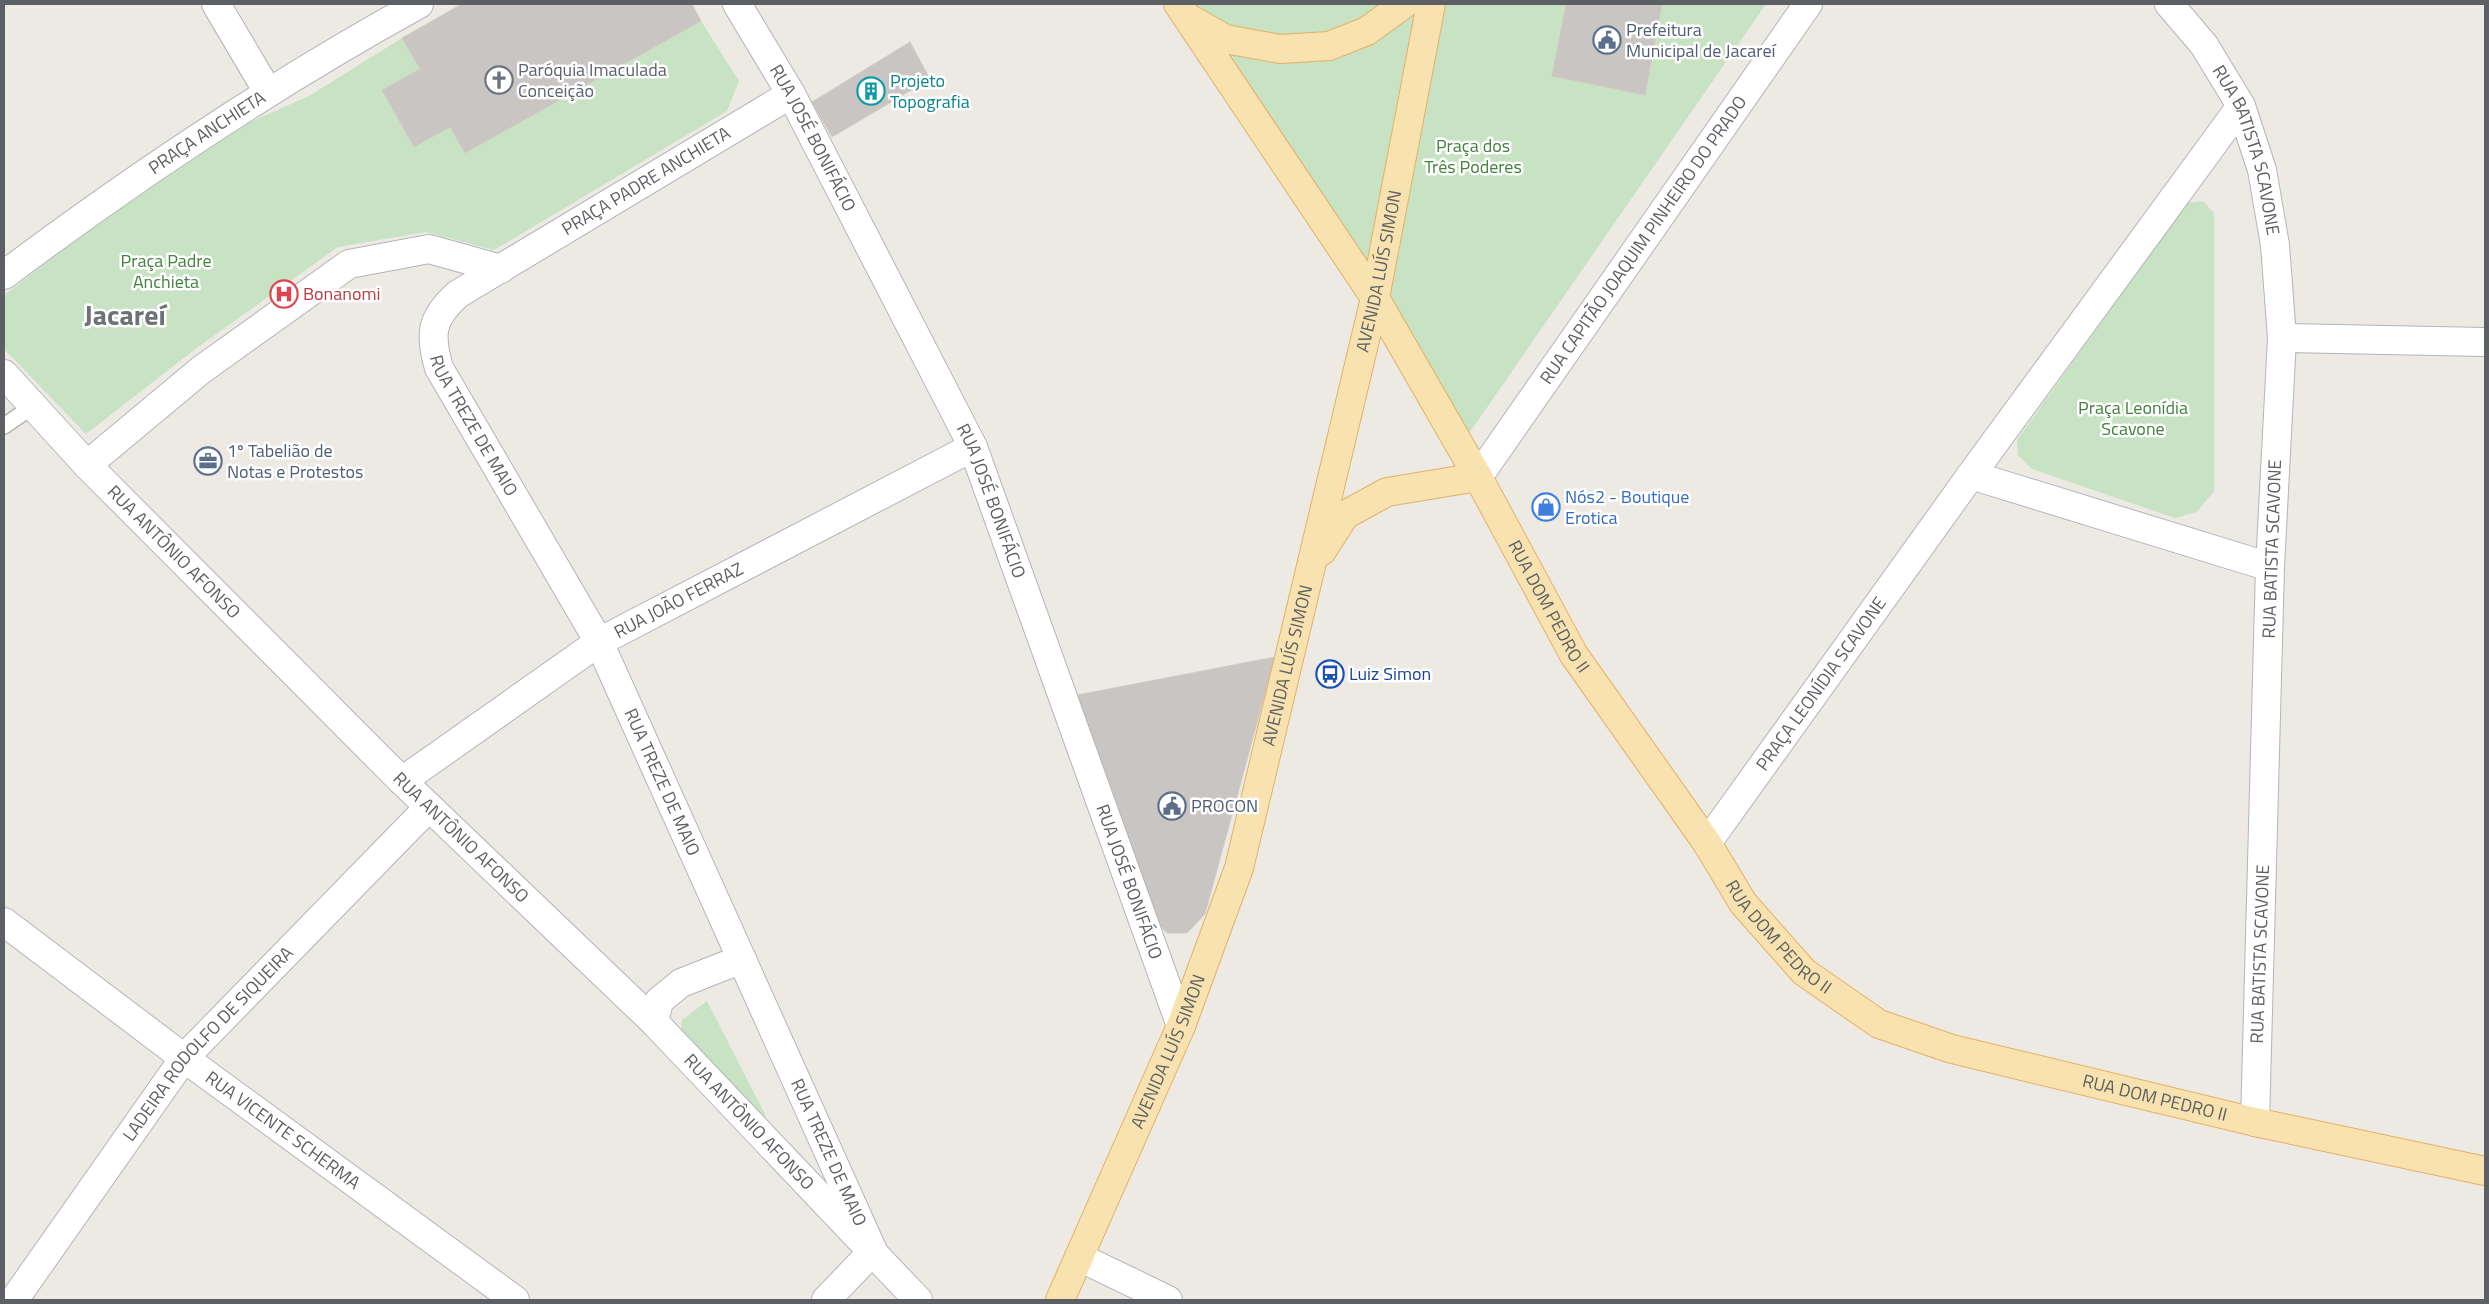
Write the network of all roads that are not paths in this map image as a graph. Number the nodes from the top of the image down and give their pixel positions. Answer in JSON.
{"nodes":[{"id":1,"x":216,"y":4,"type":"edge"},
{"id":2,"x":419,"y":4,"type":"edge"},
{"id":3,"x":737,"y":4,"type":"edge"},
{"id":4,"x":1404,"y":4,"type":"edge"},
{"id":5,"x":1431,"y":4,"type":"edge"},
{"id":6,"x":1808,"y":4,"type":"edge"},
{"id":7,"x":2169,"y":4,"type":"edge"},
{"id":8,"x":1182,"y":10,"type":"edge"},
{"id":9,"x":268,"y":92,"type":"junction"},
{"id":10,"x":791,"y":94,"type":"junction"},
{"id":11,"x":2241,"y":106,"type":"junction"},
{"id":12,"x":500,"y":269,"type":"junction"},
{"id":13,"x":4,"y":275,"type":"edge"},
{"id":14,"x":1375,"y":298,"type":"junction"},
{"id":15,"x":433,"y":326,"type":"joint"},
{"id":16,"x":2282,"y":338,"type":"junction"},
{"id":17,"x":2485,"y":342,"type":"edge"},
{"id":18,"x":4,"y":374,"type":"edge"},
{"id":19,"x":33,"y":406,"type":"junction"},
{"id":20,"x":4,"y":426,"type":"edge"},
{"id":21,"x":973,"y":448,"type":"junction"},
{"id":22,"x":87,"y":466,"type":"junction"},
{"id":23,"x":1972,"y":475,"type":"junction"},
{"id":24,"x":1478,"y":477,"type":"junction"},
{"id":25,"x":1312,"y":567,"type":"junction"},
{"id":26,"x":2270,"y":567,"type":"junction"},
{"id":27,"x":600,"y":642,"type":"junction"},
{"id":28,"x":402,"y":781,"type":"junction"},
{"id":29,"x":429,"y":807,"type":"junction"},
{"id":30,"x":1707,"y":843,"type":"junction"},
{"id":31,"x":4,"y":922,"type":"edge"},
{"id":32,"x":742,"y":959,"type":"junction"},
{"id":33,"x":654,"y":1022,"type":"junction"},
{"id":34,"x":1181,"y":1026,"type":"junction"},
{"id":35,"x":184,"y":1058,"type":"junction"},
{"id":36,"x":2255,"y":1122,"type":"junction"},
{"id":37,"x":2485,"y":1171,"type":"edge"},
{"id":38,"x":873,"y":1251,"type":"junction"},
{"id":39,"x":1079,"y":1257,"type":"junction"},
{"id":40,"x":14,"y":1300,"type":"edge"},
{"id":41,"x":515,"y":1300,"type":"edge"},
{"id":42,"x":826,"y":1300,"type":"edge"},
{"id":43,"x":918,"y":1300,"type":"edge"},
{"id":44,"x":1060,"y":1300,"type":"edge"},
{"id":45,"x":1168,"y":1300,"type":"edge"}],
"edges":[{"from":1,"to":9,"type":"street"},
{"from":2,"to":9,"type":"street","name":"PRAÇA ANCHIETA"},
{"from":3,"to":10,"type":"street","name":"RUA JOSÉ BONIFÁCIO"},
{"from":4,"to":8,"type":"main road"},
{"from":5,"to":14,"type":"main road","name":"AVENIDA LUÍS SIMON"},
{"from":6,"to":24,"type":"street","name":"RUA CAPITÃO JOAQUIM PINHEIRO DO PRADO"},
{"from":7,"to":11,"type":"street","name":"RUA BATISTA SCAVONE"},
{"from":8,"to":14,"type":"main road","name":"RUA DOM PEDRO II"},
{"from":9,"to":13,"type":"street","name":"PRAÇA ANCHIETA"},
{"from":10,"to":12,"type":"street","name":"PRAÇA PADRE ANCHIETA"},
{"from":10,"to":21,"type":"street","name":"RUA JOSÉ BONIFÁCIO"},
{"from":11,"to":16,"type":"street","name":"RUA BATISTA SCAVONE"},
{"from":11,"to":23,"type":"street","name":"PRAÇA LEONÍDIA SCAVONE"},
{"from":12,"to":15,"type":"street","name":"PRAÇA PADRE ANCHIETA"},
{"from":12,"to":22,"type":"street"},
{"from":14,"to":24,"type":"main road","name":"RUA DOM PEDRO II"},
{"from":14,"to":25,"type":"main road","name":"AVENIDA LUÍS SIMON"},
{"from":15,"to":27,"type":"street","name":"RUA TREZE DE MAIO"},
{"from":16,"to":17,"type":"street"},
{"from":16,"to":26,"type":"street","name":"RUA BATISTA SCAVONE"},
{"from":18,"to":19,"type":"street","name":"RUA ANTÔNIO AFONSO"},
{"from":19,"to":20,"type":"lane"},
{"from":19,"to":22,"type":"street","name":"RUA ANTÔNIO AFONSO"},
{"from":21,"to":27,"type":"street","name":"RUA JOÃO FERRAZ"},
{"from":21,"to":34,"type":"street","name":"RUA JOSÉ BONIFÁCIO"},
{"from":22,"to":28,"type":"street","name":"RUA ANTÔNIO AFONSO"},
{"from":23,"to":26,"type":"street"},
{"from":23,"to":30,"type":"street","name":"PRAÇA LEONÍDIA SCAVONE"},
{"from":24,"to":25,"type":"main road"},
{"from":24,"to":30,"type":"main road","name":"RUA DOM PEDRO II"},
{"from":25,"to":34,"type":"main road","name":"AVENIDA LUÍS SIMON"},
{"from":26,"to":36,"type":"street","name":"RUA BATISTA SCAVONE"},
{"from":27,"to":28,"type":"street","name":"RUA JOÃO FERRAZ"},
{"from":27,"to":32,"type":"street","name":"RUA TREZE DE MAIO"},
{"from":28,"to":29,"type":"street","name":"RUA ANTÔNIO AFONSO"},
{"from":29,"to":33,"type":"street","name":"RUA ANTÔNIO AFONSO"},
{"from":29,"to":35,"type":"street","name":"LADEIRA RODOLFO DE SIQUEIRA"},
{"from":30,"to":36,"type":"main road","name":"RUA DOM PEDRO II"},
{"from":31,"to":35,"type":"street","name":"RUA VICENTE SCHERMA"},
{"from":32,"to":33,"type":"street"},
{"from":32,"to":38,"type":"street","name":"RUA TREZE DE MAIO"},
{"from":33,"to":38,"type":"street","name":"RUA ANTÔNIO AFONSO"},
{"from":34,"to":39,"type":"main road","name":"AVENIDA LUÍS SIMON"},
{"from":35,"to":40,"type":"street","name":"LADEIRA RODOLFO DE SIQUEIRA"},
{"from":35,"to":41,"type":"street","name":"RUA VICENTE SCHERMA"},
{"from":36,"to":37,"type":"main road","name":"RUA DOM PEDRO II"},
{"from":38,"to":42,"type":"street"},
{"from":38,"to":43,"type":"street","name":"RUA ANTÔNIO AFONSO"},
{"from":39,"to":44,"type":"main road","name":"AVENIDA LUÍS SIMON"},
{"from":39,"to":45,"type":"street"}]}
